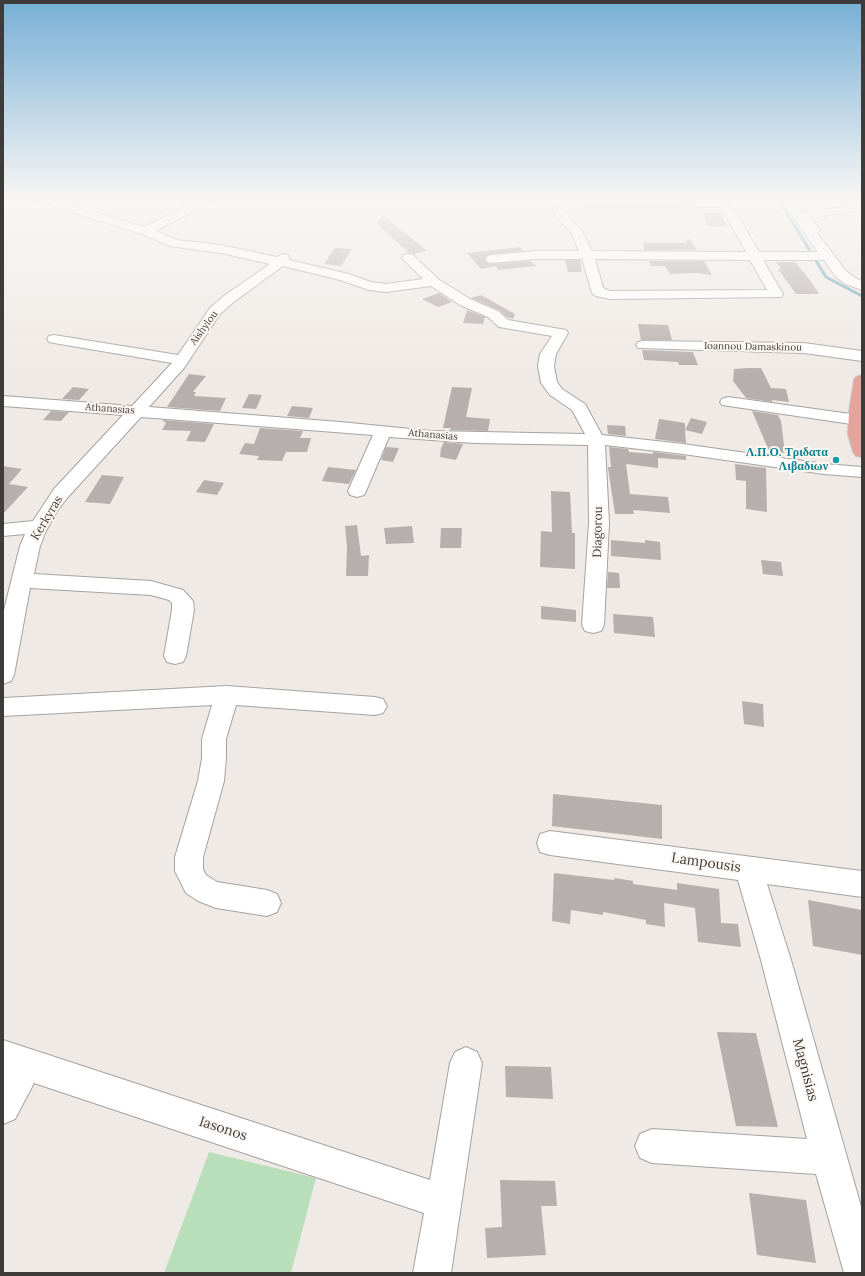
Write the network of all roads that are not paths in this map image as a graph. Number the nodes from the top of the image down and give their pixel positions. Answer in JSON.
{"nodes":[{"id":1,"x":824,"y":256,"type":"edge"},
{"id":2,"x":261,"y":257,"type":"edge"},
{"id":3,"x":522,"y":257,"type":"edge"},
{"id":4,"x":587,"y":257,"type":"edge"},
{"id":5,"x":755,"y":257,"type":"edge"},
{"id":6,"x":408,"y":258,"type":"dead end"},
{"id":7,"x":282,"y":260,"type":"junction"},
{"id":8,"x":492,"y":260,"type":"dead end"},
{"id":9,"x":433,"y":282,"type":"junction"},
{"id":10,"x":862,"y":286,"type":"edge"},
{"id":11,"x":54,"y":339,"type":"dead end"},
{"id":12,"x":643,"y":345,"type":"dead end"},
{"id":13,"x":862,"y":356,"type":"edge"},
{"id":14,"x":182,"y":360,"type":"junction"},
{"id":15,"x":862,"y":380,"type":"edge"},
{"id":16,"x":3,"y":401,"type":"edge"},
{"id":17,"x":728,"y":402,"type":"dead end"},
{"id":18,"x":137,"y":411,"type":"junction"},
{"id":19,"x":858,"y":420,"type":"junction"},
{"id":20,"x":383,"y":431,"type":"junction"},
{"id":21,"x":596,"y":440,"type":"junction"},
{"id":22,"x":862,"y":452,"type":"edge"},
{"id":23,"x":862,"y":472,"type":"edge"},
{"id":24,"x":357,"y":491,"type":"dead end"},
{"id":25,"x":39,"y":526,"type":"junction"},
{"id":26,"x":3,"y":530,"type":"edge"},
{"id":27,"x":21,"y":580,"type":"junction"},
{"id":28,"x":593,"y":624,"type":"dead end"},
{"id":29,"x":6,"y":644,"type":"edge"},
{"id":30,"x":175,"y":656,"type":"dead end"},
{"id":31,"x":3,"y":675,"type":"edge"},
{"id":32,"x":226,"y":695,"type":"junction"},
{"id":33,"x":376,"y":706,"type":"dead end"},
{"id":34,"x":3,"y":707,"type":"edge"},
{"id":35,"x":550,"y":843,"type":"dead end"},
{"id":36,"x":748,"y":869,"type":"junction"},
{"id":37,"x":862,"y":884,"type":"edge"},
{"id":38,"x":267,"y":903,"type":"dead end"},
{"id":39,"x":15,"y":1060,"type":"edge"},
{"id":40,"x":466,"y":1063,"type":"dead end"},
{"id":41,"x":3,"y":1107,"type":"edge"},
{"id":42,"x":652,"y":1146,"type":"dead end"},
{"id":43,"x":829,"y":1158,"type":"junction"},
{"id":44,"x":444,"y":1202,"type":"junction"},
{"id":45,"x":862,"y":1271,"type":"edge"},
{"id":46,"x":432,"y":1273,"type":"edge"}],
"edges":[{"from":1,"to":10,"type":"street"},
{"from":2,"to":7,"type":"street"},
{"from":3,"to":8,"type":"street"},
{"from":4,"to":5,"type":"street"},
{"from":6,"to":9,"type":"street"},
{"from":7,"to":9,"type":"street"},
{"from":7,"to":14,"type":"street","name":"Aishylou"},
{"from":9,"to":21,"type":"street"},
{"from":11,"to":14,"type":"street"},
{"from":12,"to":13,"type":"street","name":"Ioannou Damaskinou"},
{"from":14,"to":18,"type":"street","name":"Aishylou"},
{"from":15,"to":19,"type":"main road"},
{"from":16,"to":18,"type":"street","name":"Athanasias"},
{"from":17,"to":19,"type":"street"},
{"from":18,"to":20,"type":"street","name":"Athanasias"},
{"from":18,"to":25,"type":"street","name":"Kerkyras"},
{"from":19,"to":22,"type":"main road"},
{"from":20,"to":21,"type":"street","name":"Athanasias"},
{"from":20,"to":24,"type":"street"},
{"from":21,"to":23,"type":"street","name":"Athanasias"},
{"from":21,"to":28,"type":"street","name":"Diagorou"},
{"from":25,"to":26,"type":"street"},
{"from":25,"to":27,"type":"street","name":"Kerkyras"},
{"from":27,"to":29,"type":"street","name":"Kerkyras"},
{"from":27,"to":30,"type":"street"},
{"from":29,"to":31,"type":"street","name":"Kerkyras"},
{"from":32,"to":33,"type":"street"},
{"from":32,"to":34,"type":"street"},
{"from":32,"to":38,"type":"street"},
{"from":35,"to":36,"type":"street","name":"Lampousis"},
{"from":36,"to":37,"type":"street","name":"Lampousis"},
{"from":36,"to":43,"type":"street","name":"Magnisias"},
{"from":39,"to":41,"type":"street"},
{"from":39,"to":44,"type":"street","name":"Iasonos"},
{"from":40,"to":44,"type":"street"},
{"from":42,"to":43,"type":"street"},
{"from":43,"to":45,"type":"street","name":"Magnisias"},
{"from":44,"to":46,"type":"street"}]}
